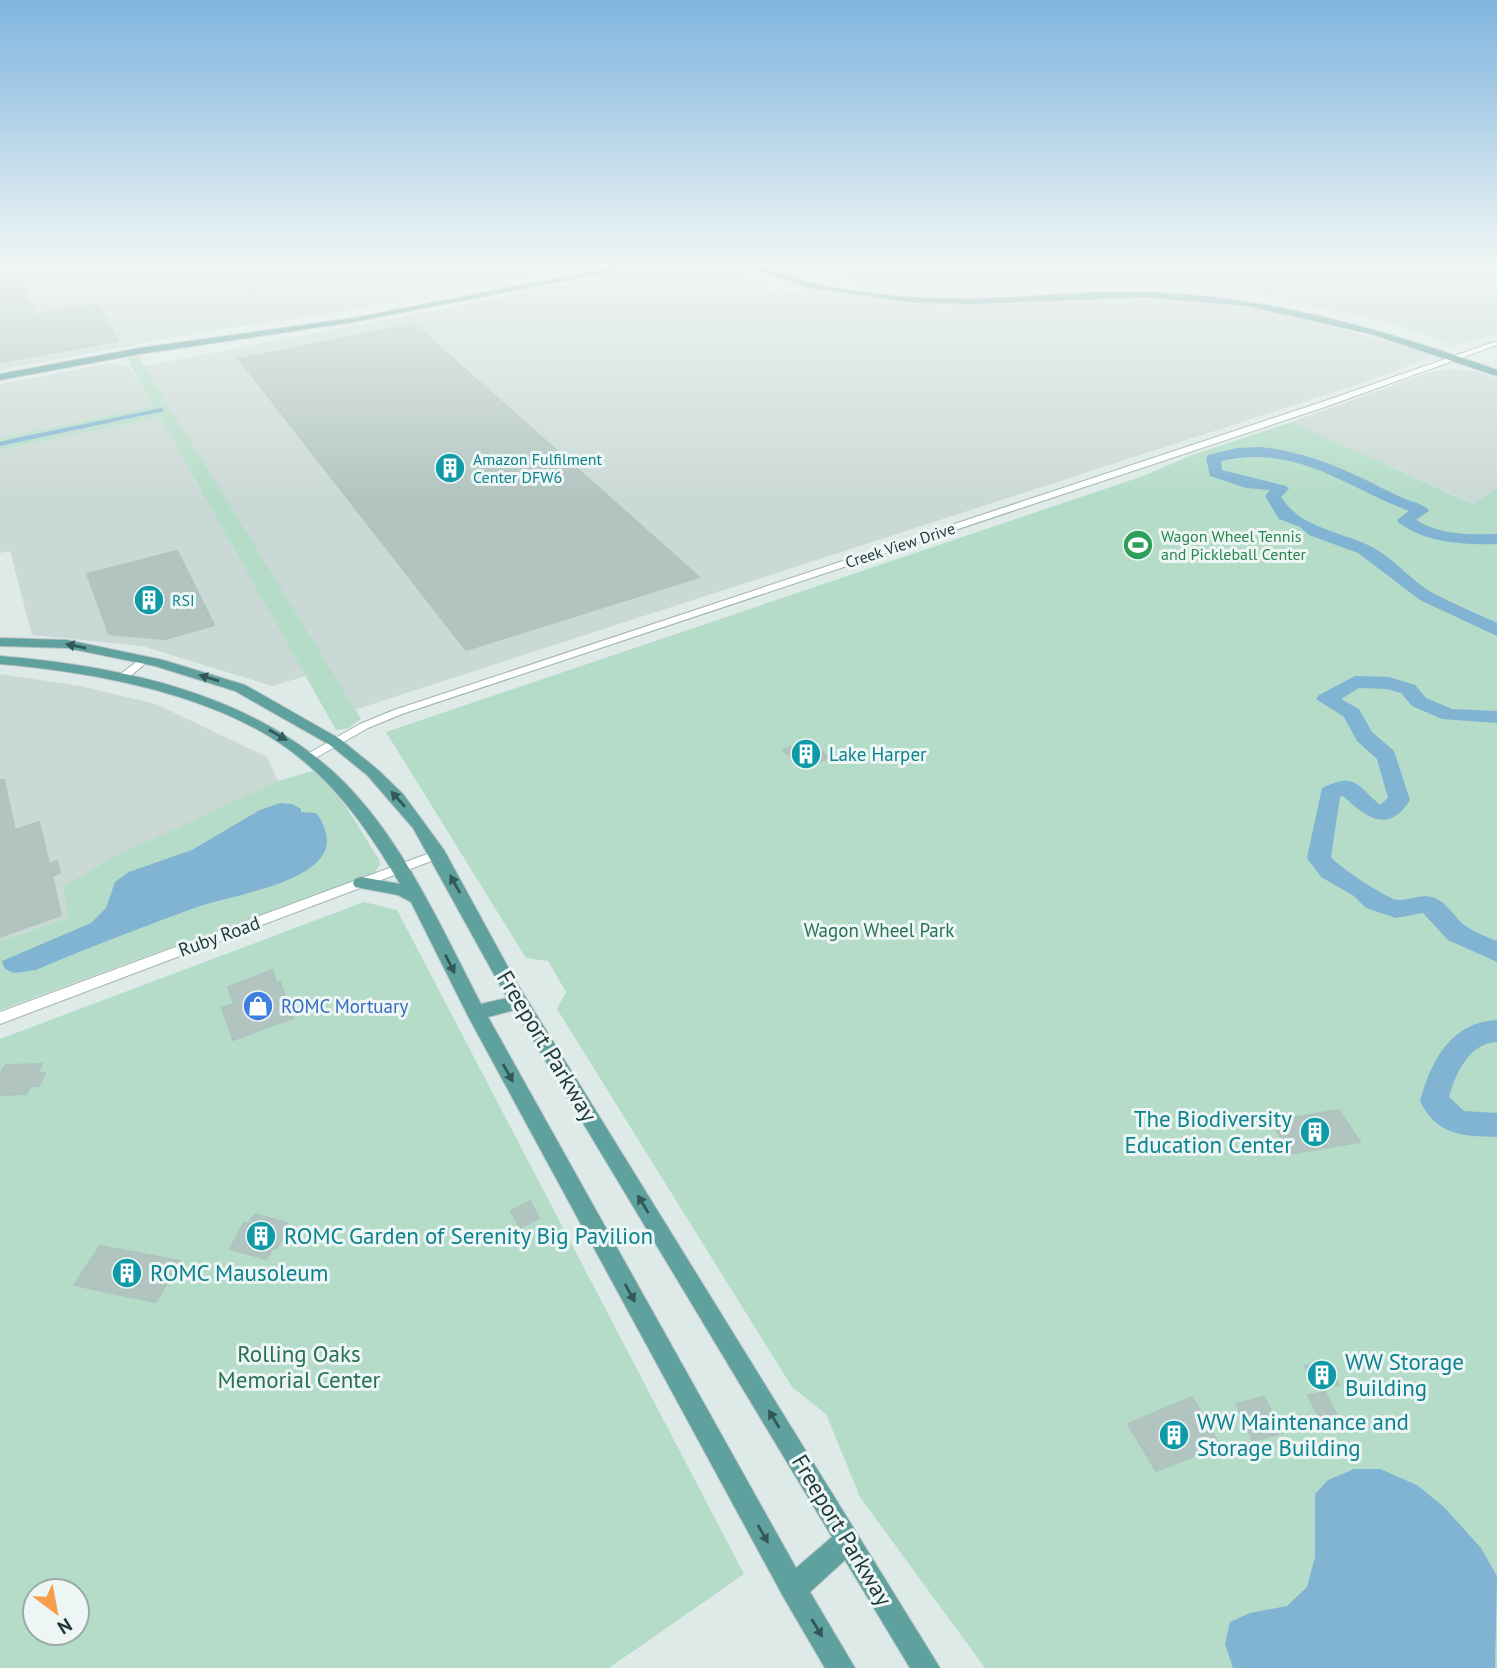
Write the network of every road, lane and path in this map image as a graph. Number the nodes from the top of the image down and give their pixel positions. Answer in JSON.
{"nodes":[{"id":1,"x":182,"y":343,"type":"edge"},
{"id":2,"x":1422,"y":343,"type":"edge"},
{"id":3,"x":1497,"y":343,"type":"edge"},
{"id":4,"x":1457,"y":356,"type":"junction"},
{"id":5,"x":1497,"y":367,"type":"edge"},
{"id":6,"x":1497,"y":373,"type":"edge"},
{"id":7,"x":0,"y":374,"type":"edge"},
{"id":8,"x":0,"y":642,"type":"edge"},
{"id":9,"x":0,"y":660,"type":"edge"},
{"id":10,"x":143,"y":660,"type":"junction"},
{"id":11,"x":123,"y":677,"type":"junction"},
{"id":12,"x":335,"y":742,"type":"junction"},
{"id":13,"x":308,"y":757,"type":"junction"},
{"id":14,"x":438,"y":854,"type":"junction"},
{"id":15,"x":400,"y":869,"type":"junction"},
{"id":16,"x":361,"y":883,"type":"junction"},
{"id":17,"x":416,"y":898,"type":"junction"},
{"id":18,"x":514,"y":993,"type":"junction"},
{"id":19,"x":475,"y":1013,"type":"junction"},
{"id":20,"x":0,"y":1018,"type":"edge"},
{"id":21,"x":848,"y":1540,"type":"junction"},
{"id":22,"x":793,"y":1589,"type":"junction"},
{"id":23,"x":841,"y":1668,"type":"edge"},
{"id":24,"x":926,"y":1668,"type":"edge"}],
"edges":[{"from":1,"to":7,"type":"main road"},
{"from":2,"to":4,"type":"main road"},
{"from":3,"to":4,"type":"street","name":"Creek View Drive"},
{"from":4,"to":5,"type":"main road"},
{"from":4,"to":6,"type":"main road"},
{"from":4,"to":12,"type":"street","name":"Creek View Drive"},
{"from":10,"to":8,"type":"main road","name":"Freeport Parkway","one_way":true},
{"from":9,"to":11,"type":"main road"},
{"from":10,"to":11,"type":"street"},
{"from":12,"to":10,"type":"main road","name":"Freeport Parkway","one_way":true},
{"from":11,"to":13,"type":"main road","one_way":true},
{"from":12,"to":13,"type":"street","name":"Creek View Drive"},
{"from":14,"to":12,"type":"main road","name":"Freeport Parkway","one_way":true},
{"from":13,"to":15,"type":"main road"},
{"from":14,"to":15,"type":"street","name":"Ruby Road"},
{"from":18,"to":14,"type":"main road","name":"Freeport Parkway","one_way":true},
{"from":15,"to":16,"type":"street","name":"Ruby Road"},
{"from":15,"to":17,"type":"main road"},
{"from":16,"to":17,"type":"main road"},
{"from":16,"to":20,"type":"street","name":"Ruby Road"},
{"from":17,"to":19,"type":"main road","one_way":true},
{"from":18,"to":19,"type":"main road"},
{"from":21,"to":18,"type":"main road","name":"Freeport Parkway","one_way":true},
{"from":19,"to":22,"type":"main road","one_way":true},
{"from":21,"to":22,"type":"main road"},
{"from":21,"to":24,"type":"main road","name":"Freeport Parkway"},
{"from":22,"to":23,"type":"main road","one_way":true}]}
